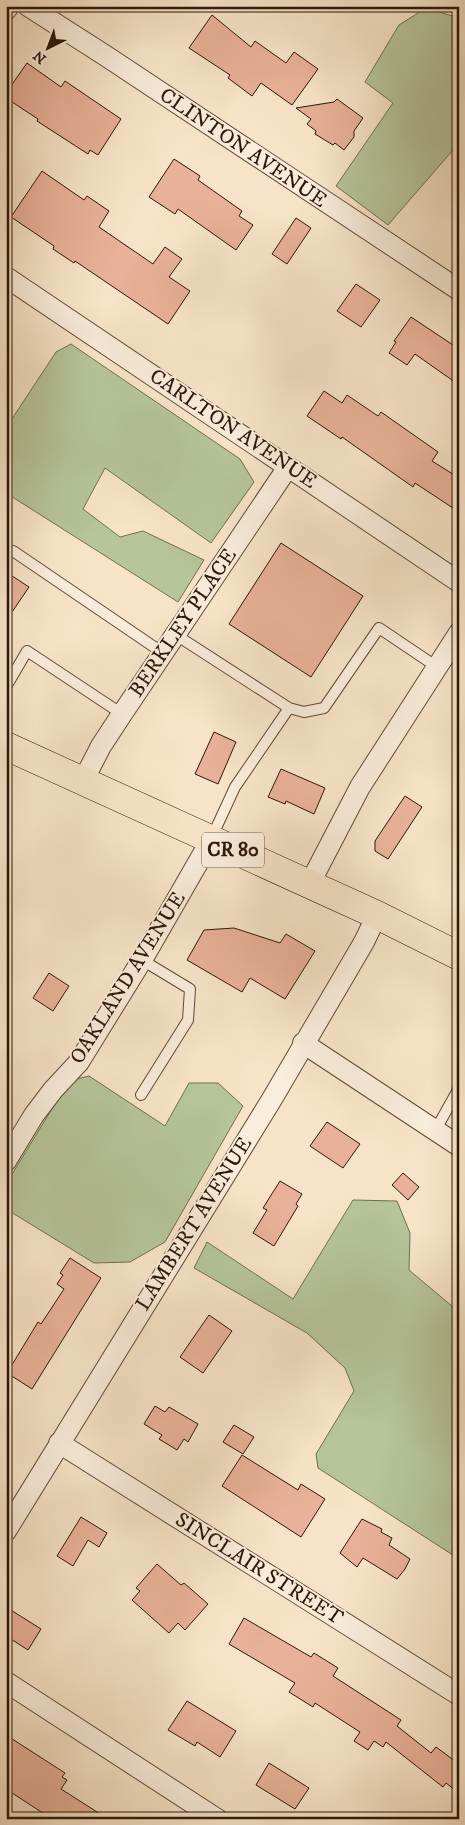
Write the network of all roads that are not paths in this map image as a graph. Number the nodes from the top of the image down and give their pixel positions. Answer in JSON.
{"nodes":[{"id":1,"x":9,"y":6,"type":"edge"},
{"id":2,"x":28,"y":6,"type":"edge"},
{"id":3,"x":6,"y":10,"type":"edge"},
{"id":4,"x":6,"y":277,"type":"edge"},
{"id":5,"x":459,"y":290,"type":"edge"},
{"id":6,"x":288,"y":467,"type":"junction"},
{"id":7,"x":13,"y":551,"type":"dead end"},
{"id":8,"x":459,"y":582,"type":"edge"},
{"id":9,"x":459,"y":633,"type":"edge"},
{"id":10,"x":176,"y":635,"type":"junction"},
{"id":11,"x":163,"y":653,"type":"junction"},
{"id":12,"x":437,"y":667,"type":"junction"},
{"id":13,"x":6,"y":687,"type":"edge"},
{"id":14,"x":289,"y":708,"type":"junction"},
{"id":15,"x":122,"y":714,"type":"junction"},
{"id":16,"x":6,"y":746,"type":"edge"},
{"id":17,"x":83,"y":781,"type":"junction"},
{"id":18,"x":211,"y":840,"type":"junction"},
{"id":19,"x":309,"y":885,"type":"junction"},
{"id":20,"x":377,"y":916,"type":"junction"},
{"id":21,"x":459,"y":956,"type":"edge"},
{"id":22,"x":142,"y":960,"type":"junction"},
{"id":23,"x":303,"y":1043,"type":"junction"},
{"id":24,"x":459,"y":1088,"type":"edge"},
{"id":25,"x":141,"y":1095,"type":"dead end"},
{"id":26,"x":435,"y":1131,"type":"junction"},
{"id":27,"x":459,"y":1146,"type":"edge"},
{"id":28,"x":6,"y":1161,"type":"edge"},
{"id":29,"x":59,"y":1443,"type":"junction"},
{"id":30,"x":6,"y":1531,"type":"edge"},
{"id":31,"x":6,"y":1682,"type":"edge"},
{"id":32,"x":459,"y":1695,"type":"edge"},
{"id":33,"x":217,"y":1819,"type":"edge"}],
"edges":[{"from":1,"to":3,"type":"street"},
{"from":2,"to":5,"type":"street","name":"CLINTON AVENUE"},
{"from":4,"to":6,"type":"street","name":"CARLTON AVENUE"},
{"from":6,"to":8,"type":"street","name":"CARLTON AVENUE"},
{"from":6,"to":10,"type":"street","name":"BERKLEY PLACE"},
{"from":7,"to":11,"type":"lane"},
{"from":9,"to":12,"type":"street"},
{"from":10,"to":11,"type":"street","name":"BERKLEY PLACE"},
{"from":10,"to":14,"type":"lane"},
{"from":11,"to":15,"type":"street","name":"BERKLEY PLACE"},
{"from":12,"to":14,"type":"lane"},
{"from":12,"to":19,"type":"street"},
{"from":13,"to":15,"type":"lane"},
{"from":14,"to":18,"type":"lane"},
{"from":15,"to":17,"type":"street","name":"BERKLEY PLACE"},
{"from":16,"to":17,"type":"main road","number":"CR 80"},
{"from":17,"to":18,"type":"main road","number":"CR 80"},
{"from":18,"to":19,"type":"main road","number":"CR 80"},
{"from":18,"to":22,"type":"street","name":"OAKLAND AVENUE"},
{"from":19,"to":20,"type":"main road","number":"CR 80"},
{"from":20,"to":21,"type":"main road","number":"CR 80"},
{"from":20,"to":23,"type":"street","name":"LAMBERT AVENUE"},
{"from":22,"to":25,"type":"lane"},
{"from":22,"to":28,"type":"street","name":"OAKLAND AVENUE"},
{"from":23,"to":26,"type":"street"},
{"from":23,"to":29,"type":"street","name":"LAMBERT AVENUE"},
{"from":24,"to":26,"type":"lane"},
{"from":26,"to":27,"type":"street"},
{"from":29,"to":30,"type":"street","name":"LAMBERT AVENUE"},
{"from":29,"to":32,"type":"street","name":"SINCLAIR STREET"},
{"from":31,"to":33,"type":"street"}]}
